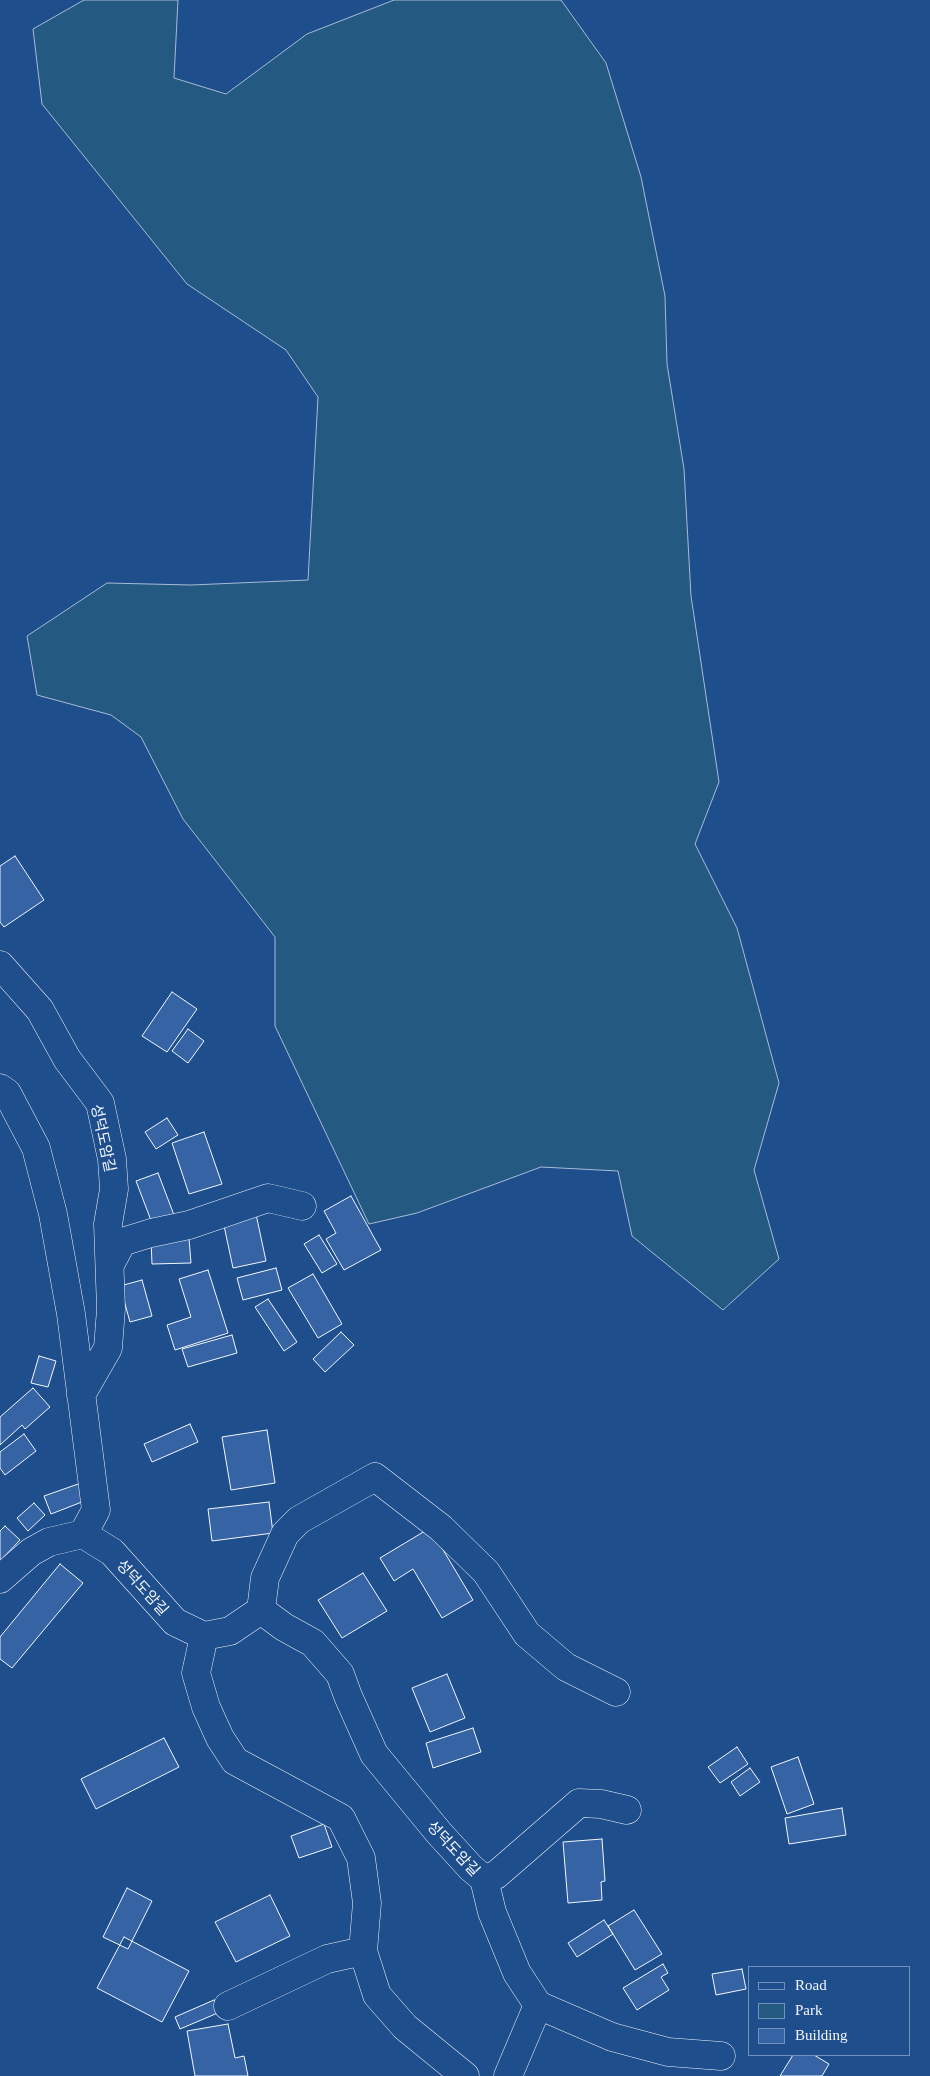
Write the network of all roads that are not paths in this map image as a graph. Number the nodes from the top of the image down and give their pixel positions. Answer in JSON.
{"nodes":[{"id":1,"x":0,"y":965,"type":"edge"},
{"id":2,"x":0,"y":1088,"type":"edge"},
{"id":3,"x":302,"y":1206,"type":"dead end"},
{"id":4,"x":110,"y":1263,"type":"junction"},
{"id":5,"x":81,"y":1394,"type":"junction"},
{"id":6,"x":83,"y":1534,"type":"junction"},
{"id":7,"x":0,"y":1579,"type":"edge"},
{"id":8,"x":261,"y":1610,"type":"junction"},
{"id":9,"x":204,"y":1636,"type":"junction"},
{"id":10,"x":616,"y":1692,"type":"dead end"},
{"id":11,"x":626,"y":1810,"type":"dead end"},
{"id":12,"x":484,"y":1879,"type":"junction"},
{"id":13,"x":364,"y":1951,"type":"junction"},
{"id":14,"x":538,"y":2005,"type":"junction"},
{"id":15,"x":228,"y":2006,"type":"dead end"},
{"id":16,"x":720,"y":2056,"type":"dead end"},
{"id":17,"x":465,"y":2076,"type":"edge"},
{"id":18,"x":508,"y":2076,"type":"edge"}],
"edges":[{"from":1,"to":4,"type":"street","name":"성덕도암길"},
{"from":2,"to":5,"type":"street"},
{"from":3,"to":4,"type":"street"},
{"from":4,"to":5,"type":"street","name":"성덕도암길"},
{"from":5,"to":6,"type":"street"},
{"from":6,"to":7,"type":"street"},
{"from":6,"to":9,"type":"street","name":"성덕도암길"},
{"from":8,"to":9,"type":"street"},
{"from":8,"to":10,"type":"street"},
{"from":8,"to":12,"type":"street","name":"성덕도암길"},
{"from":9,"to":13,"type":"street"},
{"from":11,"to":12,"type":"street"},
{"from":12,"to":14,"type":"street","name":"성덕도암길"},
{"from":13,"to":15,"type":"street"},
{"from":13,"to":17,"type":"street"},
{"from":14,"to":16,"type":"street"},
{"from":14,"to":18,"type":"street"}]}
